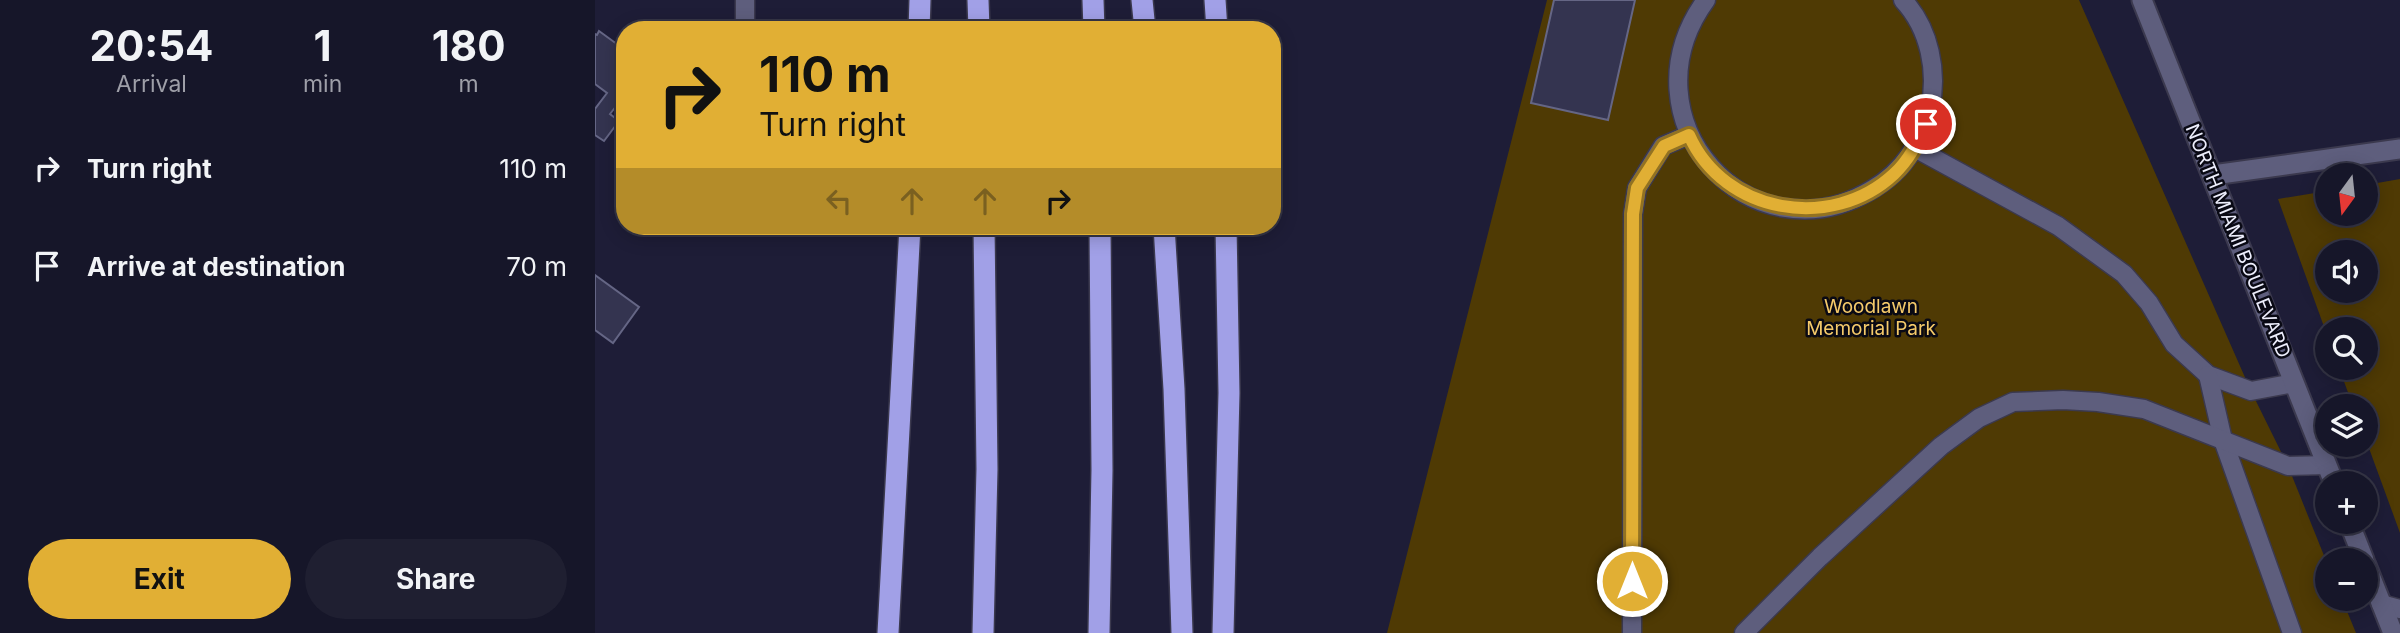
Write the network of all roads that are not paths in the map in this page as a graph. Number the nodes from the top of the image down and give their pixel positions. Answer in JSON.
{"nodes":[{"id":1,"x":745,"y":0,"type":"edge"},
{"id":2,"x":920,"y":0,"type":"edge"},
{"id":3,"x":978,"y":0,"type":"edge"},
{"id":4,"x":1093,"y":0,"type":"edge"},
{"id":5,"x":1142,"y":0,"type":"edge"},
{"id":6,"x":1215,"y":0,"type":"edge"},
{"id":7,"x":1706,"y":0,"type":"edge"},
{"id":8,"x":1903,"y":0,"type":"edge"},
{"id":9,"x":2142,"y":0,"type":"edge"},
{"id":10,"x":745,"y":21,"type":"edge"},
{"id":11,"x":919,"y":21,"type":"edge"},
{"id":12,"x":979,"y":21,"type":"edge"},
{"id":13,"x":1094,"y":21,"type":"edge"},
{"id":14,"x":1144,"y":21,"type":"edge"},
{"id":15,"x":1216,"y":21,"type":"edge"},
{"id":16,"x":1689,"y":135,"type":"junction"},
{"id":17,"x":1915,"y":148,"type":"junction"},
{"id":18,"x":2400,"y":149,"type":"edge"},
{"id":19,"x":2213,"y":175,"type":"junction"},
{"id":20,"x":910,"y":235,"type":"edge"},
{"id":21,"x":984,"y":235,"type":"edge"},
{"id":22,"x":1100,"y":235,"type":"edge"},
{"id":23,"x":1165,"y":235,"type":"edge"},
{"id":24,"x":1226,"y":235,"type":"edge"},
{"id":25,"x":2208,"y":375,"type":"junction"},
{"id":26,"x":2294,"y":383,"type":"junction"},
{"id":27,"x":2223,"y":440,"type":"junction"},
{"id":28,"x":2315,"y":471,"type":"edge"},
{"id":29,"x":2329,"y":471,"type":"edge"},
{"id":30,"x":2378,"y":585,"type":"edge"},
{"id":31,"x":2391,"y":607,"type":"edge"},
{"id":32,"x":888,"y":633,"type":"edge"},
{"id":33,"x":983,"y":633,"type":"edge"},
{"id":34,"x":1099,"y":633,"type":"edge"},
{"id":35,"x":1182,"y":633,"type":"edge"},
{"id":36,"x":1223,"y":633,"type":"edge"},
{"id":37,"x":1632,"y":633,"type":"edge"},
{"id":38,"x":1744,"y":633,"type":"edge"},
{"id":39,"x":2292,"y":633,"type":"edge"},
{"id":40,"x":2393,"y":633,"type":"edge"}],
"edges":[{"from":1,"to":10,"type":"lane"},
{"from":2,"to":11,"type":"highway"},
{"from":3,"to":12,"type":"highway"},
{"from":4,"to":13,"type":"highway"},
{"from":5,"to":14,"type":"highway"},
{"from":6,"to":15,"type":"highway"},
{"from":7,"to":16,"type":"lane"},
{"from":8,"to":17,"type":"lane"},
{"from":9,"to":19,"type":"street","name":"NORTH MIAMI BOULEVARD"},
{"from":16,"to":17,"type":"lane"},
{"from":16,"to":37,"type":"lane"},
{"from":17,"to":25,"type":"lane"},
{"from":18,"to":19,"type":"street"},
{"from":19,"to":26,"type":"street","name":"NORTH MIAMI BOULEVARD"},
{"from":20,"to":32,"type":"highway"},
{"from":21,"to":33,"type":"highway"},
{"from":22,"to":34,"type":"highway"},
{"from":23,"to":35,"type":"highway"},
{"from":24,"to":36,"type":"highway"},
{"from":25,"to":26,"type":"lane"},
{"from":25,"to":27,"type":"lane"},
{"from":26,"to":29,"type":"street","name":"NORTH MIAMI BOULEVARD"},
{"from":27,"to":28,"type":"lane"},
{"from":27,"to":38,"type":"lane"},
{"from":27,"to":39,"type":"lane"},
{"from":30,"to":31,"type":"street"},
{"from":31,"to":40,"type":"street"}]}
